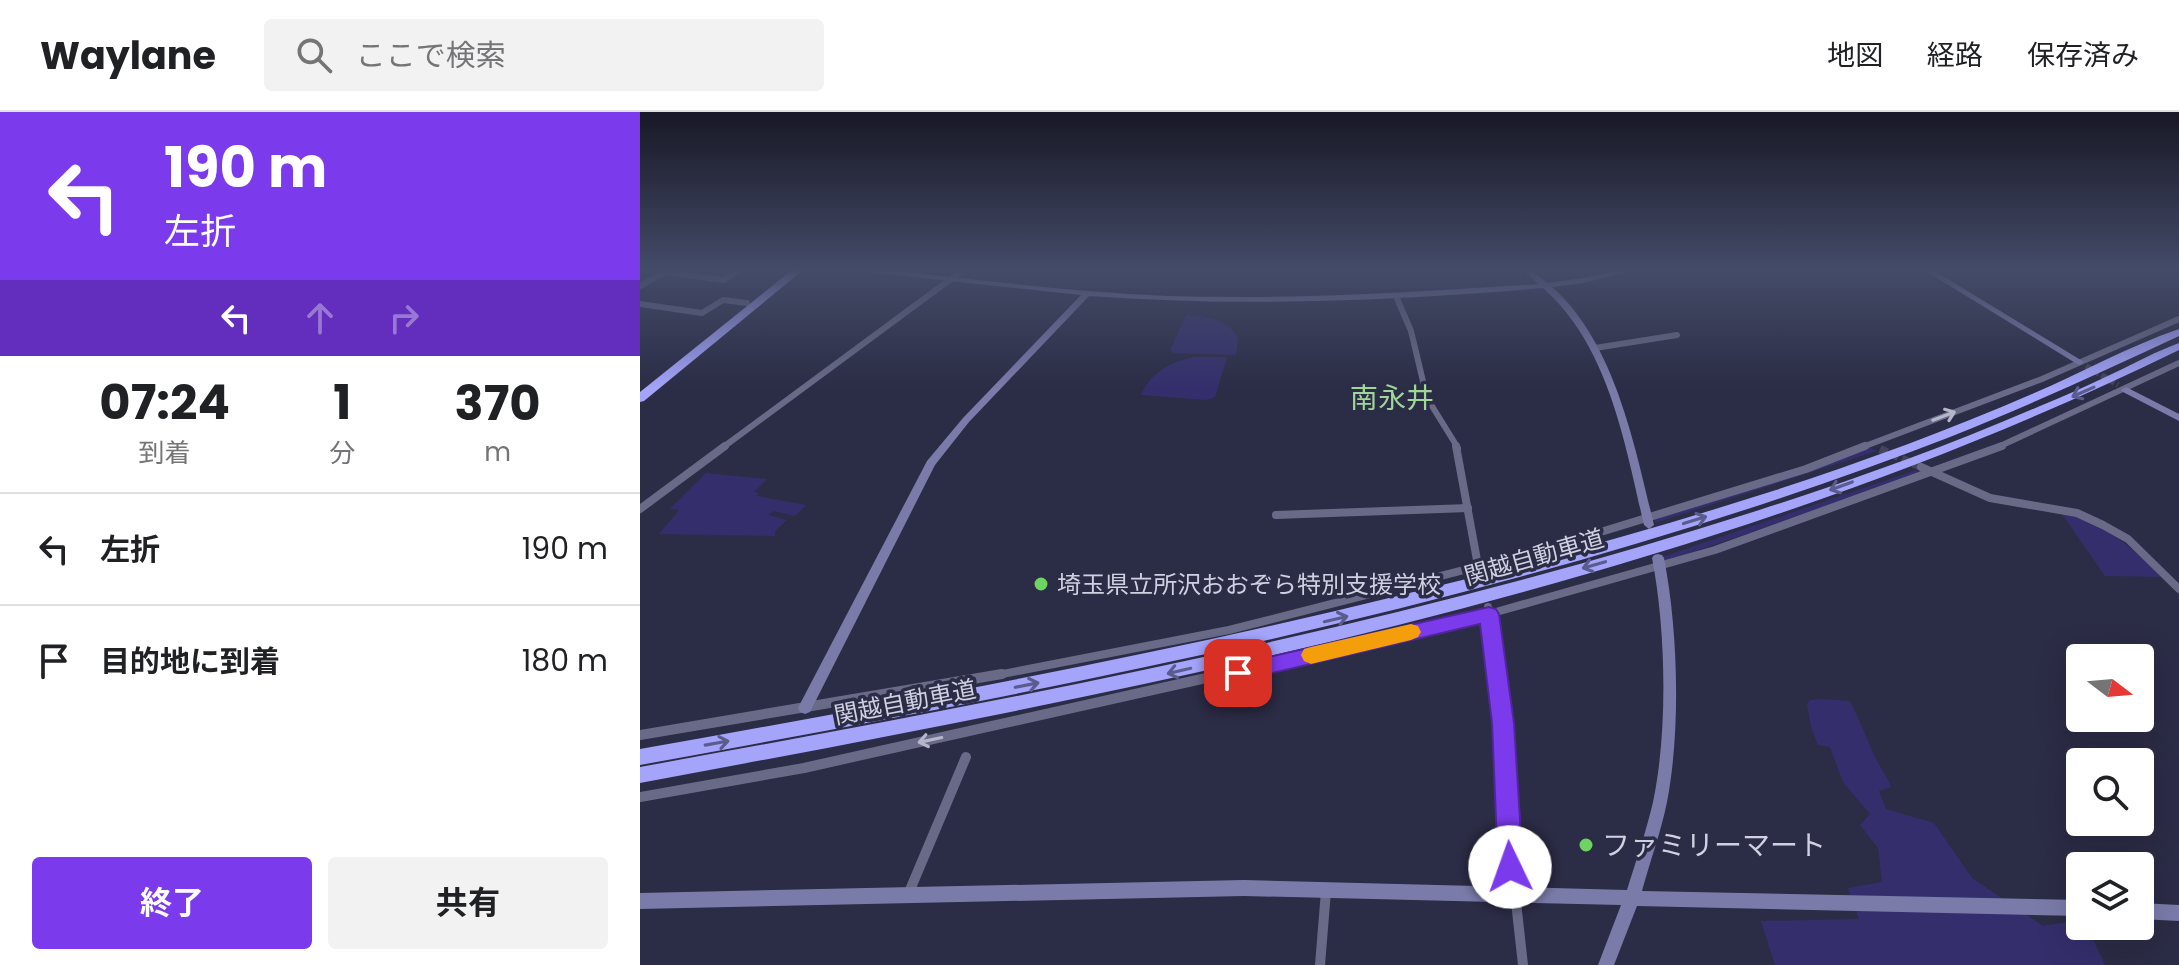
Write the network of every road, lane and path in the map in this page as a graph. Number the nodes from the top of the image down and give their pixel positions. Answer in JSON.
{"nodes":[{"id":1,"x":680,"y":310,"type":"edge"},
{"id":2,"x":707,"y":310,"type":"edge"},
{"id":3,"x":739,"y":310,"type":"edge"},
{"id":4,"x":749,"y":310,"type":"edge"},
{"id":5,"x":909,"y":310,"type":"edge"},
{"id":6,"x":1072,"y":310,"type":"edge"},
{"id":7,"x":1402,"y":310,"type":"edge"},
{"id":8,"x":1566,"y":310,"type":"edge"},
{"id":9,"x":1994,"y":310,"type":"edge"},
{"id":10,"x":2179,"y":319,"type":"edge"},
{"id":11,"x":2179,"y":332,"type":"edge"},
{"id":12,"x":1677,"y":335,"type":"dead end"},
{"id":13,"x":2179,"y":346,"type":"edge"},
{"id":14,"x":1595,"y":348,"type":"junction"},
{"id":15,"x":2179,"y":363,"type":"edge"},
{"id":16,"x":2083,"y":364,"type":"junction"},
{"id":17,"x":2122,"y":388,"type":"junction"},
{"id":18,"x":640,"y":389,"type":"edge"},
{"id":19,"x":640,"y":398,"type":"edge"},
{"id":20,"x":2179,"y":418,"type":"edge"},
{"id":21,"x":1871,"y":443,"type":"junction"},
{"id":22,"x":1880,"y":449,"type":"tunnel mouth"},
{"id":23,"x":1921,"y":467,"type":"tunnel mouth"},
{"id":24,"x":1931,"y":473,"type":"junction"},
{"id":25,"x":1468,"y":508,"type":"junction"},
{"id":26,"x":640,"y":509,"type":"edge"},
{"id":27,"x":1276,"y":515,"type":"dead end"},
{"id":28,"x":1648,"y":521,"type":"junction"},
{"id":29,"x":1658,"y":562,"type":"junction"},
{"id":30,"x":1478,"y":569,"type":"junction"},
{"id":31,"x":2179,"y":589,"type":"edge"},
{"id":32,"x":1488,"y":611,"type":"junction"},
{"id":33,"x":805,"y":708,"type":"junction"},
{"id":34,"x":640,"y":735,"type":"edge"},
{"id":35,"x":640,"y":757,"type":"edge"},
{"id":36,"x":966,"y":757,"type":"dead end"},
{"id":37,"x":640,"y":775,"type":"edge"},
{"id":38,"x":640,"y":797,"type":"edge"},
{"id":39,"x":1326,"y":891,"type":"junction"},
{"id":40,"x":1512,"y":896,"type":"junction"},
{"id":41,"x":907,"y":897,"type":"junction"},
{"id":42,"x":1632,"y":898,"type":"junction"},
{"id":43,"x":640,"y":901,"type":"edge"},
{"id":44,"x":2066,"y":908,"type":"edge"},
{"id":45,"x":2154,"y":912,"type":"edge"},
{"id":46,"x":2179,"y":913,"type":"edge"},
{"id":47,"x":1320,"y":965,"type":"edge"},
{"id":48,"x":1523,"y":965,"type":"edge"},
{"id":49,"x":1606,"y":965,"type":"edge"}],
"edges":[{"from":1,"to":2,"type":"street"},
{"from":3,"to":18,"type":"highway"},
{"from":4,"to":19,"type":"highway"},
{"from":5,"to":26,"type":"street"},
{"from":6,"to":33,"type":"street"},
{"from":7,"to":25,"type":"street"},
{"from":8,"to":14,"type":"street"},
{"from":9,"to":16,"type":"street"},
{"from":10,"to":16,"type":"street"},
{"from":35,"to":11,"type":"highway","name":"関越自動車道","one_way":true},
{"from":12,"to":14,"type":"street"},
{"from":13,"to":37,"type":"highway","name":"関越自動車道","one_way":true},
{"from":14,"to":28,"type":"street"},
{"from":15,"to":17,"type":"street"},
{"from":21,"to":16,"type":"street","one_way":true},
{"from":17,"to":20,"type":"street"},
{"from":17,"to":24,"type":"street"},
{"from":21,"to":22,"type":"street"},
{"from":21,"to":28,"type":"street"},
{"from":23,"to":24,"type":"street"},
{"from":24,"to":29,"type":"street"},
{"from":24,"to":31,"type":"street"},
{"from":25,"to":27,"type":"street"},
{"from":25,"to":30,"type":"street"},
{"from":28,"to":30,"type":"street"},
{"from":29,"to":32,"type":"street"},
{"from":29,"to":42,"type":"street"},
{"from":30,"to":33,"type":"street"},
{"from":32,"to":38,"type":"street","one_way":true},
{"from":32,"to":40,"type":"street"},
{"from":33,"to":34,"type":"street"},
{"from":36,"to":41,"type":"street"},
{"from":39,"to":40,"type":"street"},
{"from":39,"to":41,"type":"street"},
{"from":39,"to":47,"type":"street"},
{"from":40,"to":42,"type":"street"},
{"from":40,"to":48,"type":"street"},
{"from":41,"to":43,"type":"street"},
{"from":42,"to":44,"type":"street"},
{"from":42,"to":49,"type":"street"},
{"from":45,"to":46,"type":"street"}]}
